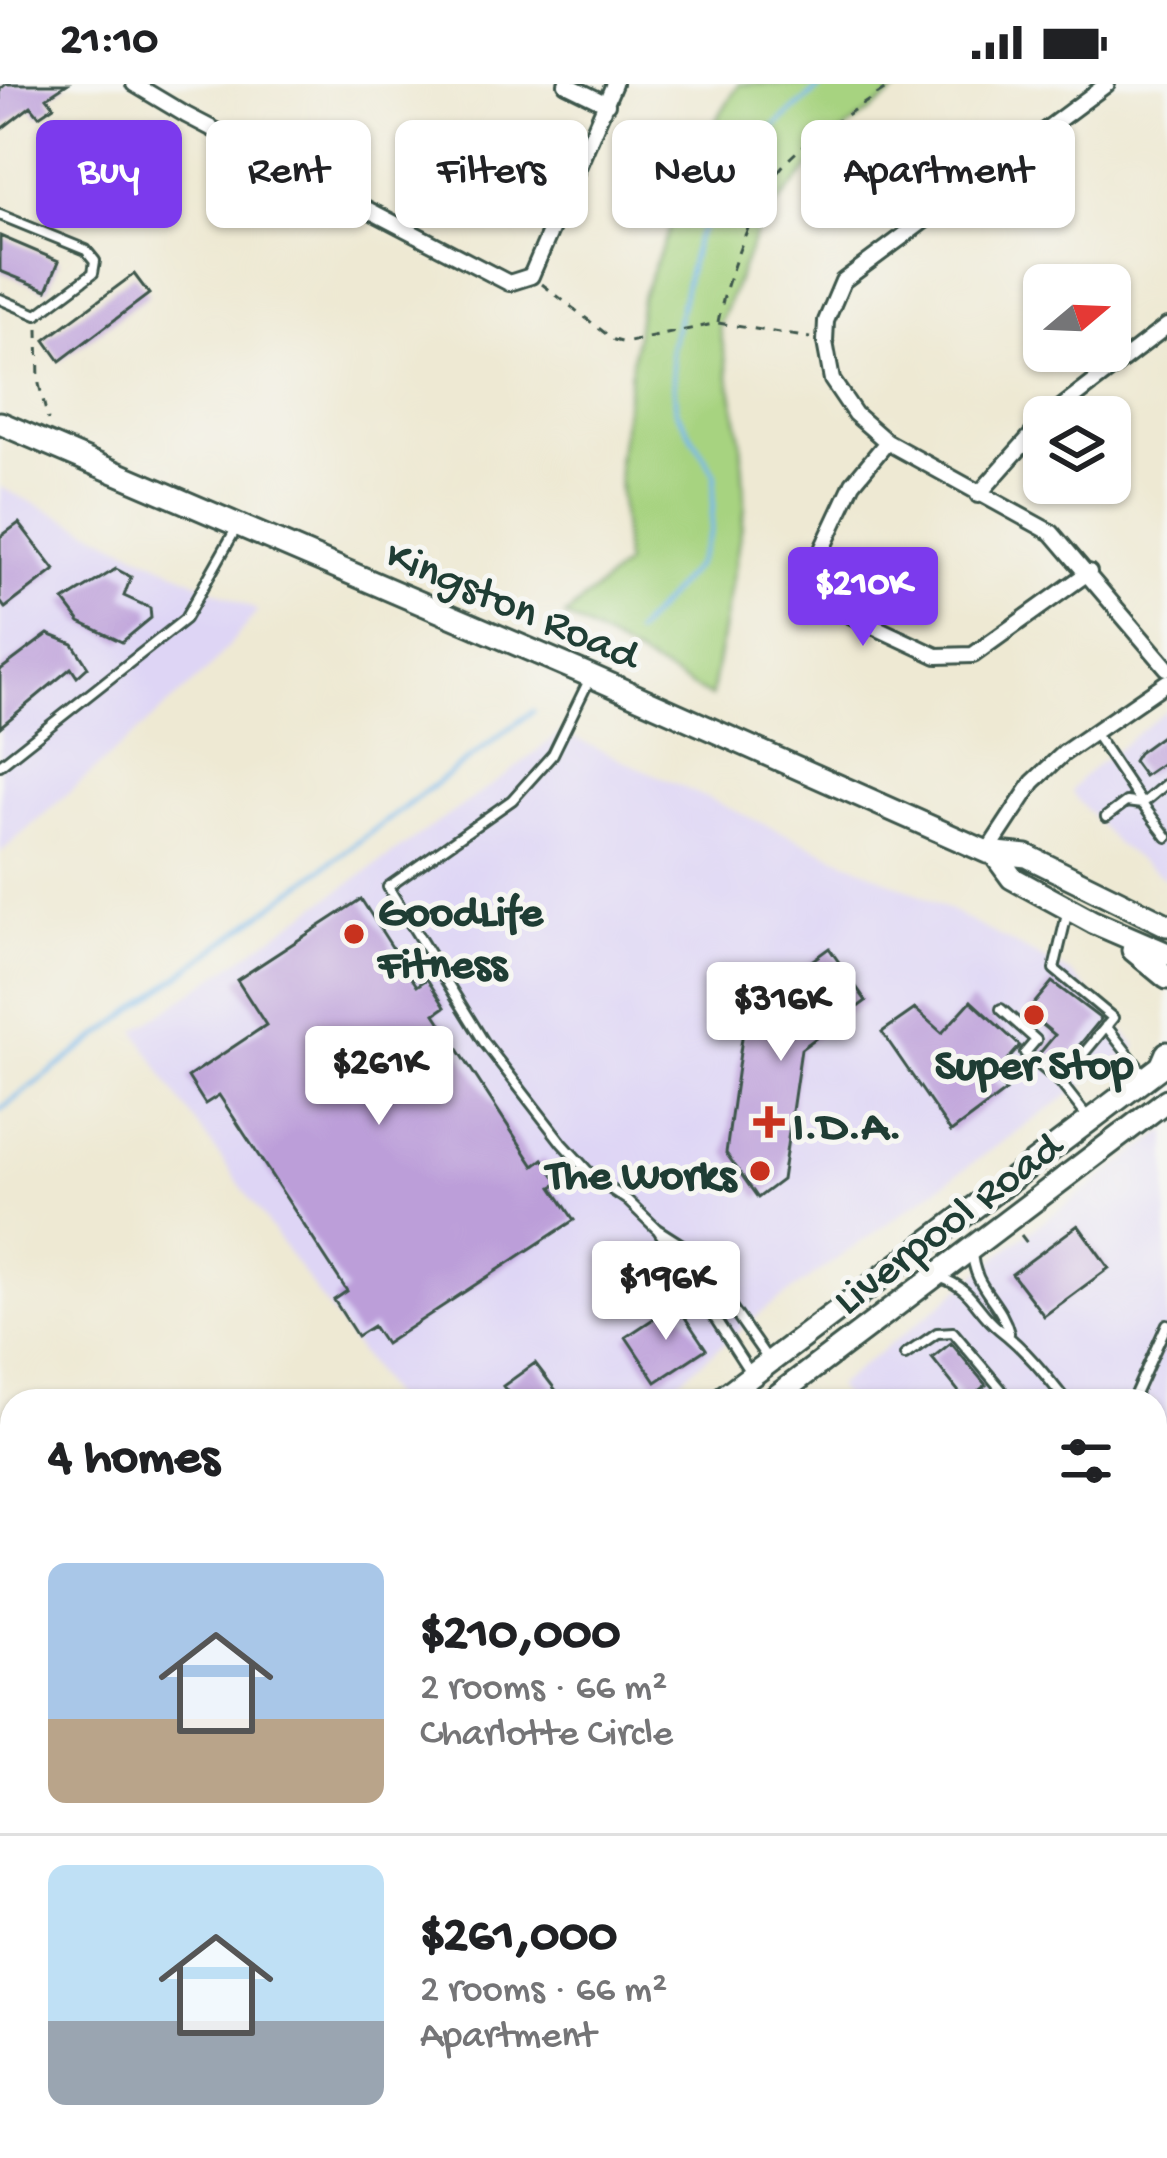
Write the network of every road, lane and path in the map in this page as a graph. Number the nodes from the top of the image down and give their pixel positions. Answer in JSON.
{"nodes":[{"id":1,"x":134,"y":84,"type":"edge"},
{"id":2,"x":566,"y":84,"type":"edge"},
{"id":3,"x":614,"y":84,"type":"edge"},
{"id":4,"x":892,"y":84,"type":"edge"},
{"id":5,"x":1107,"y":84,"type":"edge"},
{"id":6,"x":607,"y":104,"type":"junction"},
{"id":7,"x":0,"y":215,"type":"edge"},
{"id":8,"x":531,"y":276,"type":"junction"},
{"id":9,"x":0,"y":299,"type":"edge"},
{"id":10,"x":37,"y":315,"type":"junction"},
{"id":11,"x":718,"y":323,"type":"junction"},
{"id":12,"x":1167,"y":326,"type":"edge"},
{"id":13,"x":825,"y":342,"type":"junction"},
{"id":14,"x":1077,"y":396,"type":"edge"},
{"id":15,"x":0,"y":423,"type":"edge"},
{"id":16,"x":887,"y":442,"type":"junction"},
{"id":17,"x":53,"y":445,"type":"junction"},
{"id":18,"x":1023,"y":445,"type":"edge"},
{"id":19,"x":978,"y":495,"type":"junction"},
{"id":20,"x":238,"y":525,"type":"junction"},
{"id":21,"x":1089,"y":572,"type":"junction"},
{"id":22,"x":1167,"y":668,"type":"edge"},
{"id":23,"x":591,"y":676,"type":"junction"},
{"id":24,"x":1167,"y":682,"type":"edge"},
{"id":25,"x":1094,"y":733,"type":"junction"},
{"id":26,"x":0,"y":765,"type":"edge"},
{"id":27,"x":1167,"y":783,"type":"edge"},
{"id":28,"x":1142,"y":804,"type":"junction"},
{"id":29,"x":1106,"y":817,"type":"dead end"},
{"id":30,"x":1167,"y":837,"type":"edge"},
{"id":31,"x":991,"y":854,"type":"junction"},
{"id":32,"x":1068,"y":908,"type":"junction"},
{"id":33,"x":1093,"y":922,"type":"junction"},
{"id":34,"x":1167,"y":925,"type":"edge"},
{"id":35,"x":1167,"y":954,"type":"edge"},
{"id":36,"x":1167,"y":978,"type":"edge"},
{"id":37,"x":1001,"y":1009,"type":"dead end"},
{"id":38,"x":1106,"y":1026,"type":"junction"},
{"id":39,"x":1160,"y":1065,"type":"edge"},
{"id":40,"x":1060,"y":1082,"type":"junction"},
{"id":41,"x":1167,"y":1100,"type":"edge"},
{"id":42,"x":1089,"y":1120,"type":"junction"},
{"id":43,"x":657,"y":1229,"type":"junction"},
{"id":44,"x":1021,"y":1235,"type":"dead end"},
{"id":45,"x":972,"y":1247,"type":"junction"},
{"id":46,"x":1030,"y":1247,"type":"dead end"},
{"id":47,"x":934,"y":1276,"type":"junction"},
{"id":48,"x":1167,"y":1324,"type":"edge"},
{"id":49,"x":1009,"y":1335,"type":"junction"},
{"id":50,"x":905,"y":1355,"type":"dead end"},
{"id":51,"x":761,"y":1368,"type":"junction"},
{"id":52,"x":734,"y":1389,"type":"edge"},
{"id":53,"x":774,"y":1389,"type":"edge"},
{"id":54,"x":791,"y":1389,"type":"edge"},
{"id":55,"x":1001,"y":1389,"type":"edge"},
{"id":56,"x":1056,"y":1389,"type":"edge"},
{"id":57,"x":1137,"y":1389,"type":"edge"}],
"edges":[{"from":1,"to":8,"type":"street"},
{"from":2,"to":6,"type":"street"},
{"from":3,"to":6,"type":"street"},
{"from":4,"to":11,"type":"path"},
{"from":5,"to":13,"type":"street"},
{"from":6,"to":8,"type":"street"},
{"from":7,"to":10,"type":"lane"},
{"from":8,"to":11,"type":"path"},
{"from":9,"to":10,"type":"lane"},
{"from":10,"to":17,"type":"path"},
{"from":11,"to":13,"type":"path"},
{"from":12,"to":14,"type":"street"},
{"from":13,"to":16,"type":"street"},
{"from":15,"to":17,"type":"main road","name":"Kingston Road"},
{"from":16,"to":19,"type":"street"},
{"from":16,"to":21,"type":"street"},
{"from":17,"to":20,"type":"main road","name":"Kingston Road"},
{"from":18,"to":19,"type":"street"},
{"from":19,"to":21,"type":"street"},
{"from":20,"to":23,"type":"main road","name":"Kingston Road"},
{"from":20,"to":26,"type":"lane"},
{"from":21,"to":22,"type":"street"},
{"from":23,"to":31,"type":"main road","name":"Kingston Road"},
{"from":23,"to":43,"type":"lane"},
{"from":24,"to":25,"type":"street"},
{"from":25,"to":28,"type":"lane"},
{"from":25,"to":31,"type":"street"},
{"from":27,"to":28,"type":"lane"},
{"from":28,"to":29,"type":"lane"},
{"from":28,"to":30,"type":"lane"},
{"from":31,"to":32,"type":"main road","name":"Kingston Road"},
{"from":31,"to":34,"type":"main road","name":"Kingston Road"},
{"from":32,"to":33,"type":"main road","name":"Kingston Road"},
{"from":32,"to":38,"type":"lane"},
{"from":33,"to":35,"type":"main road","name":"Kingston Road"},
{"from":33,"to":36,"type":"main road"},
{"from":37,"to":40,"type":"lane"},
{"from":38,"to":39,"type":"lane"},
{"from":38,"to":40,"type":"lane"},
{"from":39,"to":42,"type":"main road","name":"Liverpool Road"},
{"from":40,"to":42,"type":"lane"},
{"from":41,"to":45,"type":"main road","name":"Liverpool Road"},
{"from":42,"to":51,"type":"main road","name":"Liverpool Road"},
{"from":43,"to":51,"type":"lane"},
{"from":43,"to":51,"type":"lane"},
{"from":44,"to":46,"type":"path"},
{"from":45,"to":47,"type":"main road","name":"Liverpool Road"},
{"from":45,"to":49,"type":"lane"},
{"from":47,"to":49,"type":"lane"},
{"from":47,"to":54,"type":"main road","name":"Liverpool Road"},
{"from":48,"to":57,"type":"lane"},
{"from":49,"to":56,"type":"lane"},
{"from":50,"to":55,"type":"lane"},
{"from":51,"to":52,"type":"main road","name":"Liverpool Road"},
{"from":51,"to":53,"type":"main road"}]}
